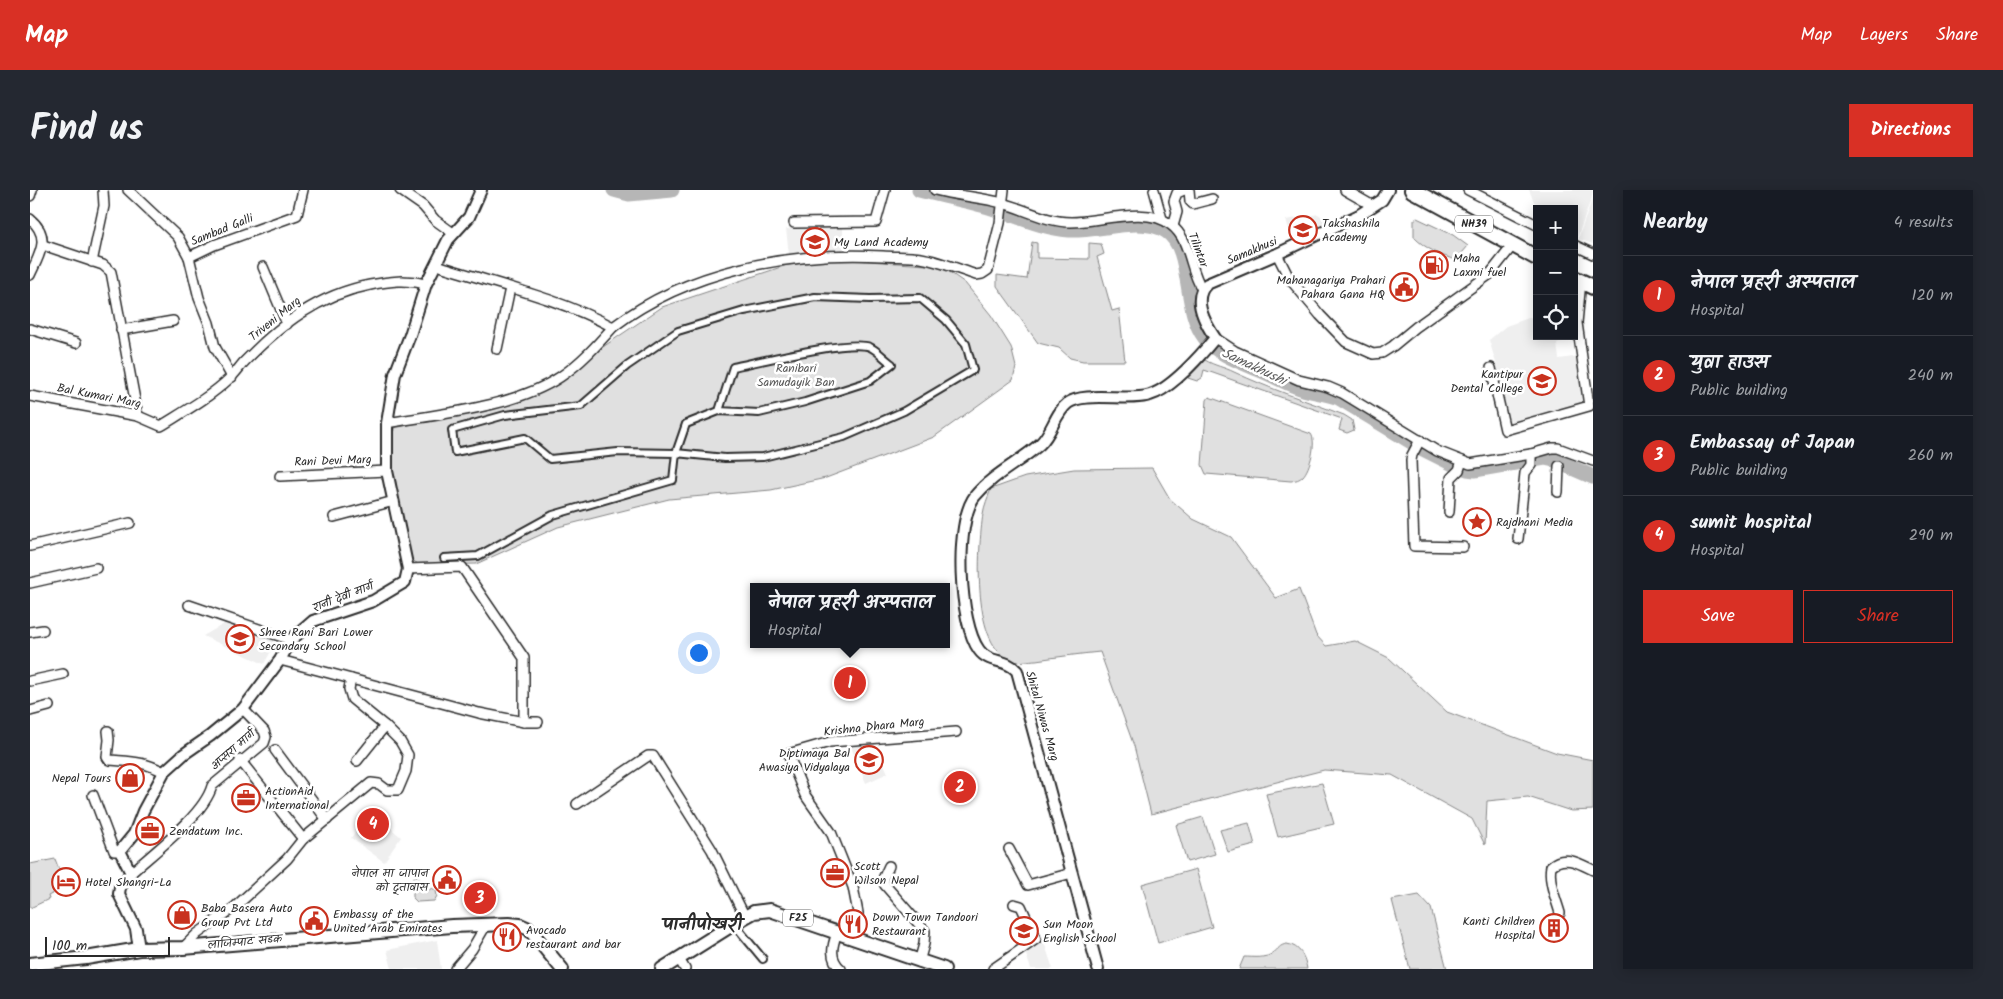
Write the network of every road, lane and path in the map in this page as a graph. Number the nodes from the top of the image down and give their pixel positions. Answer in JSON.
{"nodes":[{"id":1,"x":32,"y":190,"type":"edge"},
{"id":2,"x":103,"y":190,"type":"edge"},
{"id":3,"x":128,"y":190,"type":"edge"},
{"id":4,"x":303,"y":190,"type":"edge"},
{"id":5,"x":400,"y":190,"type":"edge"},
{"id":6,"x":481,"y":190,"type":"edge"},
{"id":7,"x":885,"y":190,"type":"edge"},
{"id":8,"x":935,"y":190,"type":"edge"},
{"id":9,"x":1004,"y":190,"type":"edge"},
{"id":10,"x":1154,"y":190,"type":"edge"},
{"id":11,"x":1184,"y":190,"type":"edge"},
{"id":12,"x":1189,"y":190,"type":"edge"},
{"id":13,"x":1345,"y":190,"type":"edge"},
{"id":14,"x":1388,"y":190,"type":"edge"},
{"id":15,"x":1468,"y":190,"type":"edge"},
{"id":16,"x":1416,"y":191,"type":"edge"},
{"id":17,"x":30,"y":196,"type":"edge"},
{"id":18,"x":1212,"y":199,"type":"dead end"},
{"id":19,"x":1003,"y":203,"type":"junction"},
{"id":20,"x":1373,"y":206,"type":"junction"},
{"id":21,"x":30,"y":219,"type":"edge"},
{"id":22,"x":1162,"y":219,"type":"junction"},
{"id":23,"x":794,"y":223,"type":"dead end"},
{"id":24,"x":1533,"y":223,"type":"edge"},
{"id":25,"x":1173,"y":226,"type":"junction"},
{"id":26,"x":453,"y":233,"type":"junction"},
{"id":27,"x":43,"y":245,"type":"junction"},
{"id":28,"x":1513,"y":245,"type":"junction"},
{"id":29,"x":1578,"y":246,"type":"edge"},
{"id":30,"x":1277,"y":254,"type":"junction"},
{"id":31,"x":1593,"y":254,"type":"edge"},
{"id":32,"x":1533,"y":256,"type":"edge"},
{"id":33,"x":189,"y":257,"type":"junction"},
{"id":34,"x":92,"y":262,"type":"junction"},
{"id":35,"x":437,"y":265,"type":"junction"},
{"id":36,"x":263,"y":267,"type":"dead end"},
{"id":37,"x":30,"y":275,"type":"edge"},
{"id":38,"x":1583,"y":282,"type":"edge"},
{"id":39,"x":426,"y":284,"type":"junction"},
{"id":40,"x":510,"y":288,"type":"junction"},
{"id":41,"x":1202,"y":288,"type":"junction"},
{"id":42,"x":173,"y":321,"type":"dead end"},
{"id":43,"x":287,"y":324,"type":"junction"},
{"id":44,"x":613,"y":327,"type":"junction"},
{"id":45,"x":30,"y":329,"type":"edge"},
{"id":46,"x":120,"y":330,"type":"junction"},
{"id":47,"x":1214,"y":340,"type":"junction"},
{"id":48,"x":76,"y":343,"type":"dead end"},
{"id":49,"x":497,"y":349,"type":"dead end"},
{"id":50,"x":1491,"y":368,"type":"dead end"},
{"id":51,"x":232,"y":377,"type":"junction"},
{"id":52,"x":30,"y":396,"type":"edge"},
{"id":53,"x":719,"y":411,"type":"junction"},
{"id":54,"x":138,"y":416,"type":"junction"},
{"id":55,"x":387,"y":423,"type":"junction"},
{"id":56,"x":161,"y":426,"type":"joint"},
{"id":57,"x":1418,"y":443,"type":"junction"},
{"id":58,"x":676,"y":453,"type":"junction"},
{"id":59,"x":1531,"y":458,"type":"junction"},
{"id":60,"x":1593,"y":462,"type":"edge"},
{"id":61,"x":1461,"y":465,"type":"junction"},
{"id":62,"x":1559,"y":466,"type":"dead end"},
{"id":63,"x":387,"y":471,"type":"junction"},
{"id":64,"x":280,"y":476,"type":"dead end"},
{"id":65,"x":1558,"y":492,"type":"dead end"},
{"id":66,"x":394,"y":501,"type":"junction"},
{"id":67,"x":1449,"y":512,"type":"dead end"},
{"id":68,"x":334,"y":518,"type":"dead end"},
{"id":69,"x":130,"y":523,"type":"dead end"},
{"id":70,"x":1518,"y":539,"type":"dead end"},
{"id":71,"x":30,"y":546,"type":"edge"},
{"id":72,"x":1464,"y":547,"type":"dead end"},
{"id":73,"x":444,"y":558,"type":"dead end"},
{"id":74,"x":96,"y":568,"type":"dead end"},
{"id":75,"x":408,"y":569,"type":"junction"},
{"id":76,"x":30,"y":583,"type":"edge"},
{"id":77,"x":189,"y":605,"type":"dead end"},
{"id":78,"x":43,"y":630,"type":"dead end"},
{"id":79,"x":30,"y":632,"type":"edge"},
{"id":80,"x":291,"y":640,"type":"junction"},
{"id":81,"x":280,"y":660,"type":"junction"},
{"id":82,"x":64,"y":674,"type":"dead end"},
{"id":83,"x":351,"y":679,"type":"junction"},
{"id":84,"x":30,"y":681,"type":"edge"},
{"id":85,"x":49,"y":706,"type":"dead end"},
{"id":86,"x":243,"y":709,"type":"junction"},
{"id":87,"x":30,"y":711,"type":"edge"},
{"id":88,"x":524,"y":722,"type":"junction"},
{"id":89,"x":538,"y":722,"type":"dead end"},
{"id":90,"x":385,"y":726,"type":"junction"},
{"id":91,"x":108,"y":731,"type":"dead end"},
{"id":92,"x":956,"y":732,"type":"dead end"},
{"id":93,"x":275,"y":750,"type":"dead end"},
{"id":94,"x":240,"y":760,"type":"junction"},
{"id":95,"x":357,"y":761,"type":"dead end"},
{"id":96,"x":164,"y":772,"type":"junction"},
{"id":97,"x":93,"y":795,"type":"dead end"},
{"id":98,"x":577,"y":804,"type":"dead end"},
{"id":99,"x":327,"y":820,"type":"junction"},
{"id":100,"x":303,"y":839,"type":"junction"},
{"id":101,"x":1009,"y":849,"type":"dead end"},
{"id":102,"x":120,"y":851,"type":"junction"},
{"id":103,"x":889,"y":866,"type":"dead end"},
{"id":104,"x":1593,"y":870,"type":"edge"},
{"id":105,"x":130,"y":873,"type":"junction"},
{"id":106,"x":1072,"y":873,"type":"junction"},
{"id":107,"x":1014,"y":904,"type":"dead end"},
{"id":108,"x":1560,"y":913,"type":"dead end"},
{"id":109,"x":739,"y":920,"type":"junction"},
{"id":110,"x":486,"y":924,"type":"junction"},
{"id":111,"x":837,"y":933,"type":"junction"},
{"id":112,"x":854,"y":938,"type":"junction"},
{"id":113,"x":183,"y":948,"type":"junction"},
{"id":114,"x":139,"y":949,"type":"junction"},
{"id":115,"x":763,"y":960,"type":"dead end"},
{"id":116,"x":919,"y":962,"type":"junction"},
{"id":117,"x":30,"y":964,"type":"edge"},
{"id":118,"x":682,"y":964,"type":"edge"},
{"id":119,"x":455,"y":969,"type":"edge"},
{"id":120,"x":562,"y":969,"type":"edge"},
{"id":121,"x":662,"y":969,"type":"edge"},
{"id":122,"x":841,"y":969,"type":"edge"},
{"id":123,"x":944,"y":969,"type":"edge"},
{"id":124,"x":993,"y":969,"type":"edge"},
{"id":125,"x":1098,"y":969,"type":"edge"}],
"edges":[{"from":1,"to":17,"type":"street"},
{"from":2,"to":34,"type":"street"},
{"from":3,"to":33,"type":"street","name":"Sambad Galli"},
{"from":4,"to":33,"type":"street","name":"Sambad Galli"},
{"from":5,"to":26,"type":"street"},
{"from":6,"to":26,"type":"street"},
{"from":7,"to":23,"type":"street"},
{"from":8,"to":19,"type":"street","name":"Tilintar"},
{"from":9,"to":19,"type":"street"},
{"from":10,"to":22,"type":"street"},
{"from":11,"to":25,"type":"street"},
{"from":12,"to":18,"type":"street"},
{"from":13,"to":20,"type":"street"},
{"from":14,"to":20,"type":"street","name":"Samakhusi"},
{"from":15,"to":24,"type":"street"},
{"from":16,"to":28,"type":"highway","number":"NH39"},
{"from":19,"to":22,"type":"street","name":"Tilintar"},
{"from":19,"to":44,"type":"street"},
{"from":20,"to":30,"type":"street","name":"Samakhusi"},
{"from":21,"to":27,"type":"street"},
{"from":22,"to":25,"type":"street","name":"Tilintar"},
{"from":25,"to":41,"type":"street","name":"Tilintar"},
{"from":26,"to":35,"type":"street"},
{"from":27,"to":34,"type":"street"},
{"from":27,"to":37,"type":"street"},
{"from":28,"to":30,"type":"street"},
{"from":28,"to":32,"type":"highway","number":"NH39"},
{"from":29,"to":31,"type":"street"},
{"from":30,"to":41,"type":"street","name":"Samakhusi"},
{"from":33,"to":51,"type":"street"},
{"from":34,"to":46,"type":"street"},
{"from":35,"to":39,"type":"street"},
{"from":35,"to":40,"type":"street"},
{"from":36,"to":43,"type":"street"},
{"from":38,"to":50,"type":"street"},
{"from":39,"to":43,"type":"street","name":"Triveni Marg"},
{"from":39,"to":55,"type":"street"},
{"from":40,"to":44,"type":"street"},
{"from":40,"to":49,"type":"street"},
{"from":41,"to":47,"type":"street"},
{"from":42,"to":46,"type":"street"},
{"from":43,"to":51,"type":"street","name":"Triveni Marg"},
{"from":44,"to":55,"type":"street"},
{"from":45,"to":48,"type":"street"},
{"from":46,"to":54,"type":"street"},
{"from":47,"to":57,"type":"street"},
{"from":47,"to":106,"type":"street","name":"Shital Niwas Marg"},
{"from":51,"to":56,"type":"street","name":"Triveni Marg"},
{"from":52,"to":54,"type":"street","name":"Bal Kumari Marg"},
{"from":53,"to":53,"type":"street"},
{"from":53,"to":58,"type":"street"},
{"from":54,"to":56,"type":"street","name":"Bal Kumari Marg"},
{"from":55,"to":63,"type":"street"},
{"from":57,"to":61,"type":"street"},
{"from":57,"to":72,"type":"street"},
{"from":58,"to":58,"type":"street"},
{"from":58,"to":73,"type":"street"},
{"from":59,"to":60,"type":"street"},
{"from":59,"to":61,"type":"street"},
{"from":59,"to":70,"type":"street"},
{"from":61,"to":67,"type":"street"},
{"from":62,"to":65,"type":"street"},
{"from":63,"to":64,"type":"street","name":"Rani Devi Marg"},
{"from":63,"to":66,"type":"street"},
{"from":66,"to":68,"type":"street"},
{"from":66,"to":75,"type":"street"},
{"from":69,"to":71,"type":"street"},
{"from":74,"to":76,"type":"street"},
{"from":75,"to":80,"type":"street","name":"रानी देवी मार्ग"},
{"from":75,"to":88,"type":"street"},
{"from":77,"to":80,"type":"street"},
{"from":78,"to":79,"type":"street"},
{"from":80,"to":81,"type":"street","name":"रानी देवी मार्ग"},
{"from":81,"to":83,"type":"street"},
{"from":81,"to":86,"type":"street","name":"रानी देवी मार्ग"},
{"from":82,"to":84,"type":"street"},
{"from":83,"to":88,"type":"street"},
{"from":83,"to":90,"type":"street"},
{"from":85,"to":87,"type":"street"},
{"from":86,"to":94,"type":"street","name":"अप्सरा मार्ग"},
{"from":86,"to":96,"type":"street","name":"रानी देवी मार्ग"},
{"from":88,"to":89,"type":"street"},
{"from":90,"to":95,"type":"street"},
{"from":90,"to":99,"type":"street"},
{"from":91,"to":96,"type":"street"},
{"from":92,"to":112,"type":"street","name":"Krishna Dhara Marg"},
{"from":93,"to":99,"type":"street"},
{"from":94,"to":100,"type":"street"},
{"from":94,"to":105,"type":"street","name":"अप्सरा मार्ग"},
{"from":96,"to":102,"type":"street","name":"रानी देवी मार्ग"},
{"from":97,"to":102,"type":"street"},
{"from":98,"to":109,"type":"street"},
{"from":99,"to":100,"type":"street"},
{"from":100,"to":113,"type":"street"},
{"from":101,"to":106,"type":"street"},
{"from":102,"to":105,"type":"street"},
{"from":103,"to":116,"type":"street"},
{"from":104,"to":108,"type":"street"},
{"from":105,"to":114,"type":"street"},
{"from":106,"to":125,"type":"street","name":"Shital Niwas Marg"},
{"from":107,"to":124,"type":"street"},
{"from":109,"to":111,"type":"main road","number":"F25"},
{"from":109,"to":115,"type":"street"},
{"from":109,"to":118,"type":"main road","number":"F25"},
{"from":110,"to":113,"type":"main road","name":"लाजिम्पाट सडक"},
{"from":110,"to":119,"type":"street"},
{"from":110,"to":120,"type":"main road","name":"लाजिम्पाट सडक"},
{"from":111,"to":112,"type":"main road","number":"F25"},
{"from":111,"to":122,"type":"street"},
{"from":112,"to":116,"type":"main road","number":"F25"},
{"from":113,"to":114,"type":"main road","name":"लाजिम्पाट सडक"},
{"from":114,"to":117,"type":"main road","name":"लाजिम्पाट सडक"},
{"from":116,"to":123,"type":"main road","number":"F25"},
{"from":118,"to":121,"type":"main road","number":"F25"}]}
